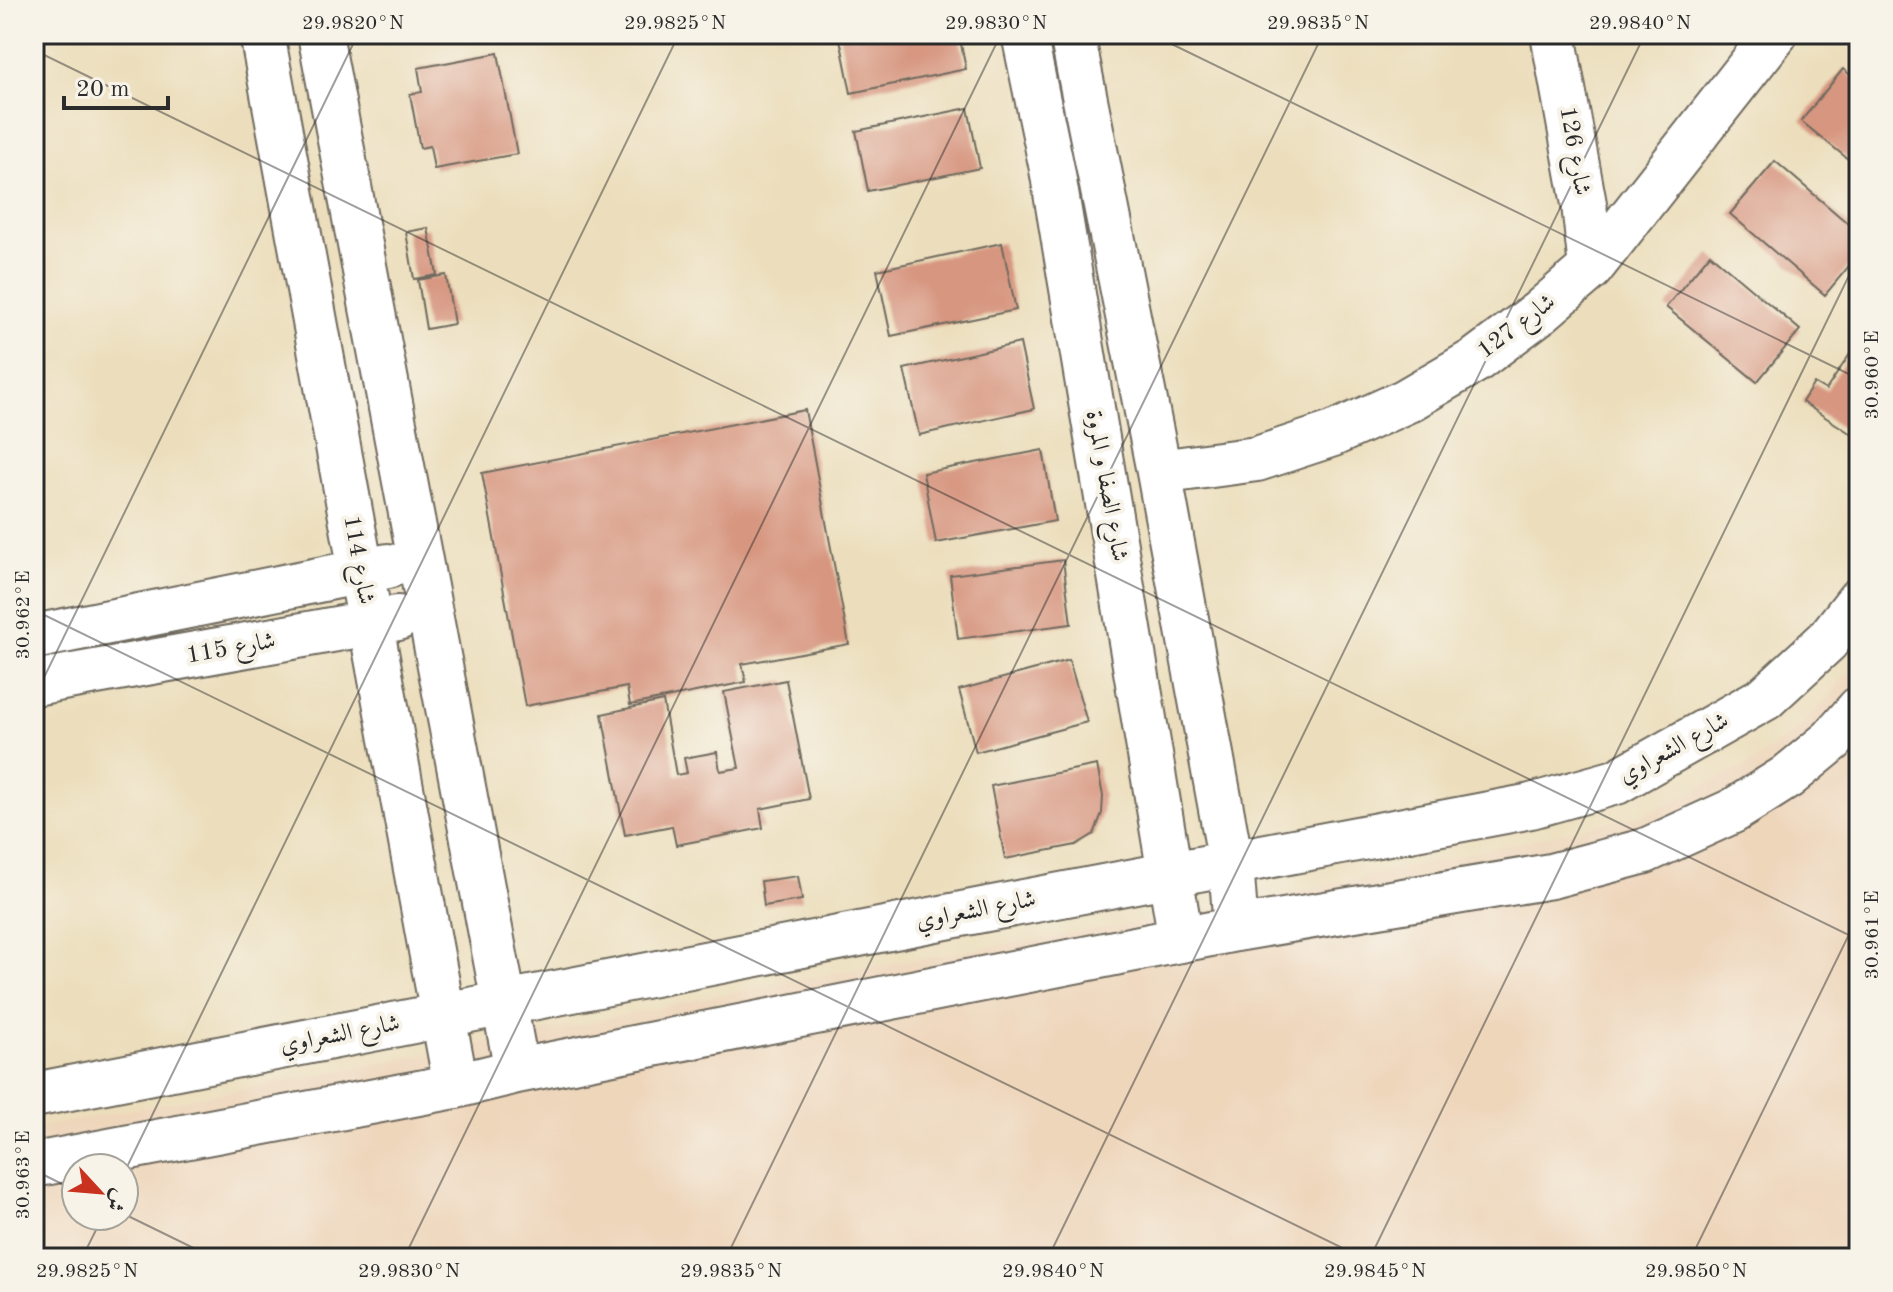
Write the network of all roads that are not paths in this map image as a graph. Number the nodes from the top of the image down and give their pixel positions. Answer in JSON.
{"nodes":[{"id":1,"x":262,"y":34,"type":"edge"},
{"id":2,"x":320,"y":34,"type":"edge"},
{"id":3,"x":1024,"y":34,"type":"edge"},
{"id":4,"x":1072,"y":34,"type":"edge"},
{"id":5,"x":1553,"y":34,"type":"edge"},
{"id":6,"x":1775,"y":34,"type":"edge"},
{"id":7,"x":1591,"y":268,"type":"junction"},
{"id":8,"x":1159,"y":472,"type":"junction"},
{"id":9,"x":417,"y":559,"type":"junction"},
{"id":10,"x":360,"y":572,"type":"junction"},
{"id":11,"x":1859,"y":600,"type":"edge"},
{"id":12,"x":428,"y":612,"type":"junction"},
{"id":13,"x":370,"y":624,"type":"junction"},
{"id":14,"x":34,"y":637,"type":"edge"},
{"id":15,"x":34,"y":683,"type":"edge"},
{"id":16,"x":1859,"y":709,"type":"edge"},
{"id":17,"x":1231,"y":863,"type":"junction"},
{"id":18,"x":1171,"y":874,"type":"junction"},
{"id":19,"x":1236,"y":929,"type":"junction"},
{"id":20,"x":1181,"y":940,"type":"junction"},
{"id":21,"x":503,"y":1002,"type":"junction"},
{"id":22,"x":443,"y":1015,"type":"junction"},
{"id":23,"x":517,"y":1071,"type":"junction"},
{"id":24,"x":456,"y":1086,"type":"junction"},
{"id":25,"x":34,"y":1095,"type":"edge"},
{"id":26,"x":34,"y":1165,"type":"edge"}],
"edges":[{"from":1,"to":10,"type":"street","name":"شارع 114"},
{"from":2,"to":9,"type":"street"},
{"from":3,"to":18,"type":"street","name":"شارع الصفا و المروة"},
{"from":4,"to":8,"type":"street"},
{"from":5,"to":7,"type":"street","name":"شارع 126"},
{"from":6,"to":7,"type":"street","name":"شارع 127"},
{"from":7,"to":8,"type":"street","name":"شارع 127"},
{"from":8,"to":17,"type":"street"},
{"from":9,"to":10,"type":"street","name":"شارع 115"},
{"from":9,"to":12,"type":"street"},
{"from":10,"to":13,"type":"street","name":"شارع 114"},
{"from":10,"to":14,"type":"street","name":"شارع 115"},
{"from":11,"to":17,"type":"street","name":"شارع الشعراوي"},
{"from":12,"to":13,"type":"street","name":"شارع 115"},
{"from":12,"to":21,"type":"street"},
{"from":13,"to":15,"type":"street","name":"شارع 115"},
{"from":13,"to":22,"type":"street","name":"شارع 114"},
{"from":16,"to":19,"type":"street"},
{"from":17,"to":18,"type":"street","name":"شارع الشعراوي"},
{"from":17,"to":19,"type":"street"},
{"from":18,"to":20,"type":"street","name":"شارع الصفا و المروة"},
{"from":18,"to":21,"type":"street","name":"شارع الشعراوي"},
{"from":19,"to":20,"type":"street"},
{"from":20,"to":23,"type":"street"},
{"from":21,"to":22,"type":"street","name":"شارع الشعراوي"},
{"from":21,"to":23,"type":"street"},
{"from":22,"to":24,"type":"street","name":"شارع 114"},
{"from":22,"to":25,"type":"street","name":"شارع الشعراوي"},
{"from":23,"to":24,"type":"street"},
{"from":24,"to":26,"type":"street"}]}
